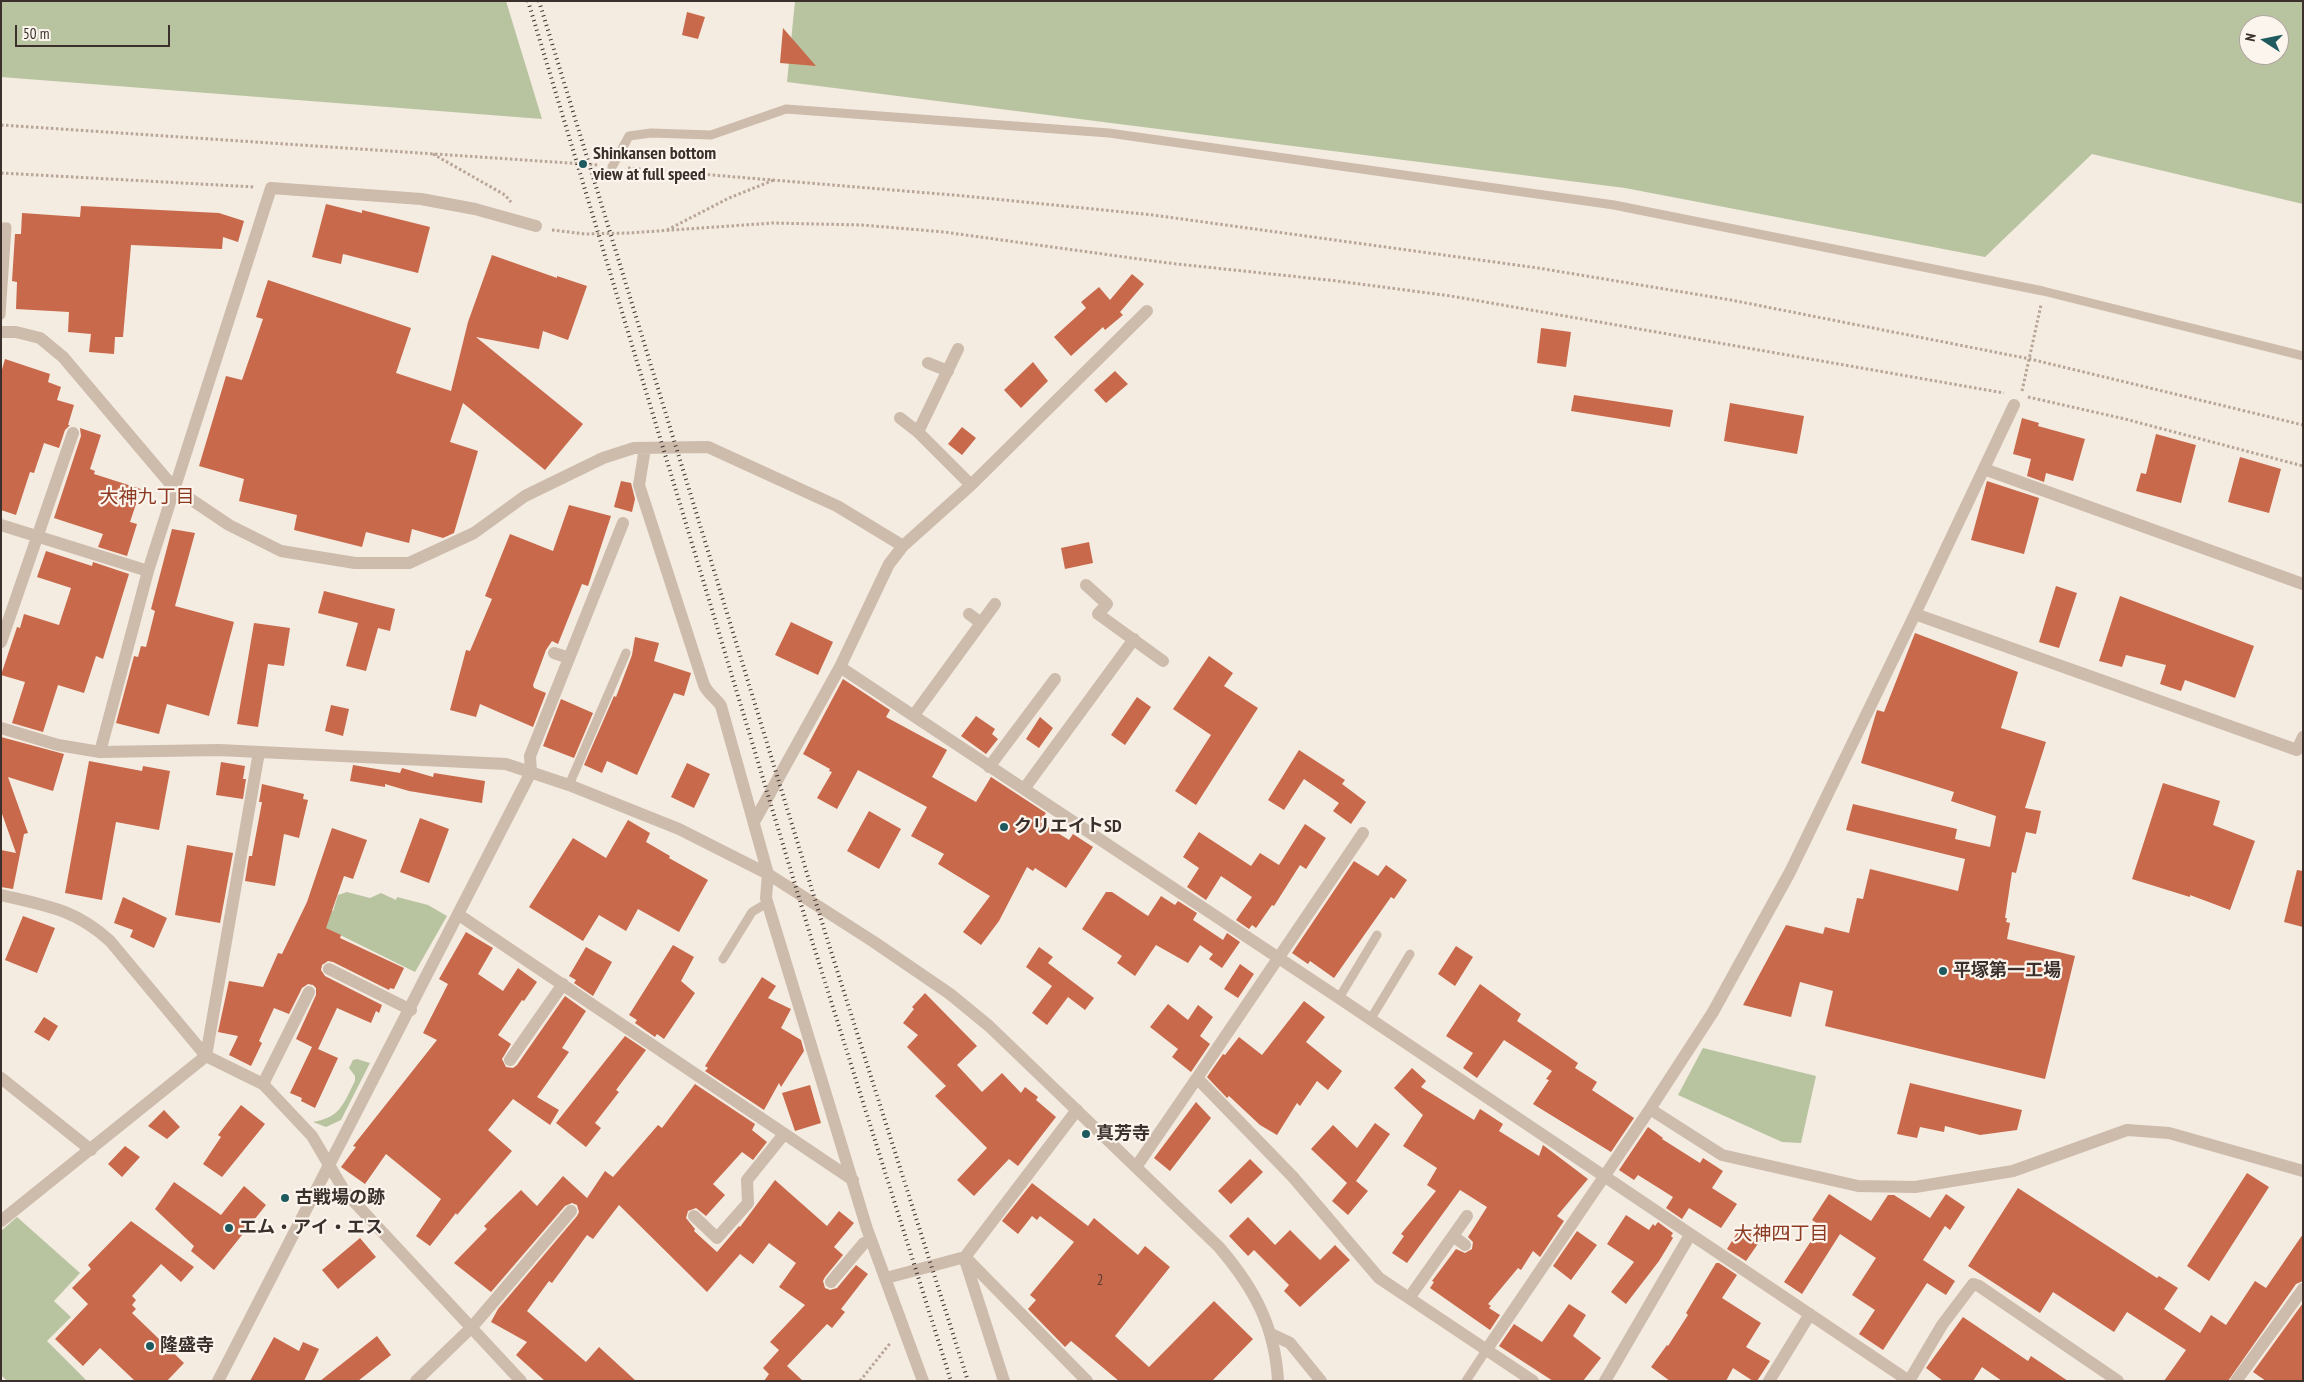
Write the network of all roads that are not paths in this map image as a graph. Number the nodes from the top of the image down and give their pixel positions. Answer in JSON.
{"nodes":[{"id":1,"x":612,"y":166,"type":"road end"},
{"id":2,"x":536,"y":226,"type":"road end"},
{"id":3,"x":1,"y":227,"type":"edge"},
{"id":4,"x":1147,"y":310,"type":"dead end"},
{"id":5,"x":1,"y":315,"type":"edge"},
{"id":6,"x":1,"y":332,"type":"edge"},
{"id":7,"x":958,"y":349,"type":"dead end"},
{"id":8,"x":2303,"y":356,"type":"edge"},
{"id":9,"x":928,"y":362,"type":"dead end"},
{"id":10,"x":948,"y":371,"type":"junction"},
{"id":11,"x":2015,"y":398,"type":"road end"},
{"id":12,"x":900,"y":418,"type":"dead end"},
{"id":13,"x":918,"y":432,"type":"junction"},
{"id":14,"x":73,"y":433,"type":"dead end"},
{"id":15,"x":645,"y":448,"type":"junction"},
{"id":16,"x":1984,"y":468,"type":"junction"},
{"id":17,"x":971,"y":485,"type":"junction"},
{"id":18,"x":174,"y":488,"type":"junction"},
{"id":19,"x":623,"y":523,"type":"dead end"},
{"id":20,"x":1,"y":525,"type":"edge"},
{"id":21,"x":38,"y":537,"type":"junction"},
{"id":22,"x":903,"y":546,"type":"junction"},
{"id":23,"x":148,"y":571,"type":"junction"},
{"id":24,"x":2303,"y":584,"type":"edge"},
{"id":25,"x":1086,"y":585,"type":"dead end"},
{"id":26,"x":995,"y":604,"type":"dead end"},
{"id":27,"x":969,"y":614,"type":"dead end"},
{"id":28,"x":1915,"y":614,"type":"junction"},
{"id":29,"x":981,"y":622,"type":"junction"},
{"id":30,"x":1134,"y":639,"type":"junction"},
{"id":31,"x":1,"y":642,"type":"edge"},
{"id":32,"x":554,"y":653,"type":"dead end"},
{"id":33,"x":626,"y":653,"type":"dead end"},
{"id":34,"x":569,"y":658,"type":"junction"},
{"id":35,"x":1163,"y":660,"type":"dead end"},
{"id":36,"x":840,"y":666,"type":"junction"},
{"id":37,"x":1055,"y":679,"type":"dead end"},
{"id":38,"x":914,"y":715,"type":"junction"},
{"id":39,"x":1,"y":728,"type":"edge"},
{"id":40,"x":2303,"y":737,"type":"edge"},
{"id":41,"x":100,"y":752,"type":"junction"},
{"id":42,"x":259,"y":752,"type":"junction"},
{"id":43,"x":989,"y":767,"type":"junction"},
{"id":44,"x":531,"y":772,"type":"junction"},
{"id":45,"x":569,"y":785,"type":"junction"},
{"id":46,"x":1024,"y":789,"type":"junction"},
{"id":47,"x":754,"y":822,"type":"junction"},
{"id":48,"x":1363,"y":833,"type":"dead end"},
{"id":49,"x":768,"y":874,"type":"junction"},
{"id":50,"x":1,"y":894,"type":"edge"},
{"id":51,"x":768,"y":903,"type":"junction"},
{"id":52,"x":459,"y":915,"type":"junction"},
{"id":53,"x":1377,"y":935,"type":"dead end"},
{"id":54,"x":1410,"y":954,"type":"dead end"},
{"id":55,"x":1278,"y":958,"type":"junction"},
{"id":56,"x":723,"y":959,"type":"dead end"},
{"id":57,"x":329,"y":969,"type":"dead end"},
{"id":58,"x":563,"y":984,"type":"junction"},
{"id":59,"x":309,"y":992,"type":"dead end"},
{"id":60,"x":1339,"y":998,"type":"junction"},
{"id":61,"x":411,"y":1010,"type":"junction"},
{"id":62,"x":1370,"y":1020,"type":"junction"},
{"id":63,"x":206,"y":1056,"type":"junction"},
{"id":64,"x":510,"y":1060,"type":"dead end"},
{"id":65,"x":1,"y":1078,"type":"edge"},
{"id":66,"x":1197,"y":1078,"type":"junction"},
{"id":67,"x":263,"y":1084,"type":"junction"},
{"id":68,"x":1650,"y":1109,"type":"junction"},
{"id":69,"x":1077,"y":1110,"type":"junction"},
{"id":70,"x":784,"y":1134,"type":"junction"},
{"id":71,"x":91,"y":1150,"type":"junction"},
{"id":72,"x":329,"y":1167,"type":"junction"},
{"id":73,"x":1136,"y":1167,"type":"junction"},
{"id":74,"x":2303,"y":1171,"type":"edge"},
{"id":75,"x":1604,"y":1178,"type":"junction"},
{"id":76,"x":853,"y":1180,"type":"junction"},
{"id":77,"x":572,"y":1211,"type":"dead end"},
{"id":78,"x":694,"y":1216,"type":"dead end"},
{"id":79,"x":1467,"y":1216,"type":"dead end"},
{"id":80,"x":1,"y":1221,"type":"edge"},
{"id":81,"x":1690,"y":1235,"type":"junction"},
{"id":82,"x":1453,"y":1236,"type":"junction"},
{"id":83,"x":871,"y":1241,"type":"junction"},
{"id":84,"x":1465,"y":1244,"type":"dead end"},
{"id":85,"x":965,"y":1257,"type":"junction"},
{"id":86,"x":886,"y":1278,"type":"junction"},
{"id":87,"x":832,"y":1282,"type":"dead end"},
{"id":88,"x":2303,"y":1289,"type":"edge"},
{"id":89,"x":1409,"y":1298,"type":"junction"},
{"id":90,"x":1810,"y":1314,"type":"junction"},
{"id":91,"x":472,"y":1327,"type":"junction"},
{"id":92,"x":1271,"y":1334,"type":"junction"},
{"id":93,"x":1487,"y":1349,"type":"junction"},
{"id":94,"x":218,"y":1381,"type":"edge"},
{"id":95,"x":416,"y":1381,"type":"edge"},
{"id":96,"x":521,"y":1381,"type":"edge"},
{"id":97,"x":923,"y":1381,"type":"edge"},
{"id":98,"x":1004,"y":1381,"type":"edge"},
{"id":99,"x":1087,"y":1381,"type":"edge"},
{"id":100,"x":1278,"y":1381,"type":"edge"},
{"id":101,"x":1321,"y":1381,"type":"edge"},
{"id":102,"x":1466,"y":1381,"type":"edge"},
{"id":103,"x":1533,"y":1381,"type":"edge"},
{"id":104,"x":1605,"y":1381,"type":"edge"},
{"id":105,"x":1769,"y":1381,"type":"edge"},
{"id":106,"x":2118,"y":1381,"type":"edge"},
{"id":107,"x":2236,"y":1381,"type":"edge"}],
"edges":[{"from":1,"to":8,"type":"lane"},
{"from":2,"to":18,"type":"street"},
{"from":3,"to":5,"type":"lane"},
{"from":4,"to":17,"type":"street"},
{"from":6,"to":18,"type":"street"},
{"from":7,"to":10,"type":"street"},
{"from":9,"to":10,"type":"street"},
{"from":10,"to":13,"type":"street"},
{"from":11,"to":16,"type":"street"},
{"from":12,"to":13,"type":"street"},
{"from":13,"to":17,"type":"street"},
{"from":14,"to":21,"type":"street"},
{"from":15,"to":18,"type":"street"},
{"from":15,"to":22,"type":"street"},
{"from":15,"to":47,"type":"street"},
{"from":16,"to":24,"type":"street"},
{"from":16,"to":28,"type":"street"},
{"from":17,"to":22,"type":"street"},
{"from":18,"to":23,"type":"street"},
{"from":19,"to":34,"type":"street"},
{"from":20,"to":21,"type":"street"},
{"from":21,"to":23,"type":"street"},
{"from":21,"to":31,"type":"street"},
{"from":22,"to":36,"type":"street"},
{"from":23,"to":41,"type":"street"},
{"from":25,"to":30,"type":"street"},
{"from":26,"to":29,"type":"street"},
{"from":27,"to":29,"type":"street"},
{"from":28,"to":40,"type":"street"},
{"from":28,"to":68,"type":"street"},
{"from":29,"to":38,"type":"street"},
{"from":30,"to":35,"type":"street"},
{"from":30,"to":46,"type":"street"},
{"from":32,"to":34,"type":"street"},
{"from":33,"to":45,"type":"lane"},
{"from":34,"to":44,"type":"street"},
{"from":36,"to":38,"type":"street"},
{"from":36,"to":47,"type":"street"},
{"from":37,"to":43,"type":"street"},
{"from":38,"to":43,"type":"street"},
{"from":39,"to":41,"type":"street"},
{"from":41,"to":42,"type":"street"},
{"from":42,"to":44,"type":"street"},
{"from":42,"to":63,"type":"street"},
{"from":43,"to":46,"type":"street"},
{"from":44,"to":45,"type":"street"},
{"from":44,"to":52,"type":"street"},
{"from":45,"to":49,"type":"street"},
{"from":46,"to":55,"type":"street"},
{"from":47,"to":49,"type":"street"},
{"from":48,"to":55,"type":"street"},
{"from":49,"to":51,"type":"street"},
{"from":49,"to":69,"type":"street"},
{"from":50,"to":63,"type":"street"},
{"from":51,"to":56,"type":"lane"},
{"from":51,"to":76,"type":"street"},
{"from":52,"to":58,"type":"street"},
{"from":52,"to":61,"type":"street"},
{"from":53,"to":60,"type":"lane"},
{"from":54,"to":62,"type":"lane"},
{"from":55,"to":60,"type":"street"},
{"from":55,"to":66,"type":"street"},
{"from":57,"to":61,"type":"street"},
{"from":58,"to":64,"type":"street"},
{"from":58,"to":70,"type":"street"},
{"from":59,"to":67,"type":"street"},
{"from":60,"to":62,"type":"street"},
{"from":61,"to":72,"type":"street"},
{"from":62,"to":75,"type":"street"},
{"from":63,"to":67,"type":"street"},
{"from":63,"to":71,"type":"street"},
{"from":65,"to":71,"type":"street"},
{"from":66,"to":73,"type":"street"},
{"from":66,"to":89,"type":"street"},
{"from":67,"to":72,"type":"street"},
{"from":68,"to":74,"type":"street"},
{"from":68,"to":75,"type":"street"},
{"from":69,"to":73,"type":"street"},
{"from":69,"to":85,"type":"street"},
{"from":70,"to":76,"type":"street"},
{"from":70,"to":78,"type":"street"},
{"from":71,"to":80,"type":"street"},
{"from":72,"to":91,"type":"street"},
{"from":72,"to":94,"type":"street"},
{"from":73,"to":92,"type":"street"},
{"from":75,"to":81,"type":"street"},
{"from":75,"to":93,"type":"street"},
{"from":76,"to":83,"type":"street"},
{"from":77,"to":91,"type":"street"},
{"from":79,"to":82,"type":"street"},
{"from":81,"to":90,"type":"street"},
{"from":81,"to":104,"type":"street"},
{"from":82,"to":84,"type":"street"},
{"from":82,"to":89,"type":"street"},
{"from":83,"to":86,"type":"street"},
{"from":83,"to":87,"type":"street"},
{"from":85,"to":86,"type":"street"},
{"from":85,"to":98,"type":"street"},
{"from":85,"to":99,"type":"street"},
{"from":86,"to":97,"type":"street"},
{"from":88,"to":107,"type":"street"},
{"from":89,"to":93,"type":"street"},
{"from":90,"to":105,"type":"street"},
{"from":90,"to":106,"type":"street"},
{"from":91,"to":95,"type":"street"},
{"from":91,"to":96,"type":"street"},
{"from":92,"to":100,"type":"street"},
{"from":92,"to":101,"type":"street"},
{"from":93,"to":102,"type":"lane"},
{"from":93,"to":103,"type":"street"}]}
